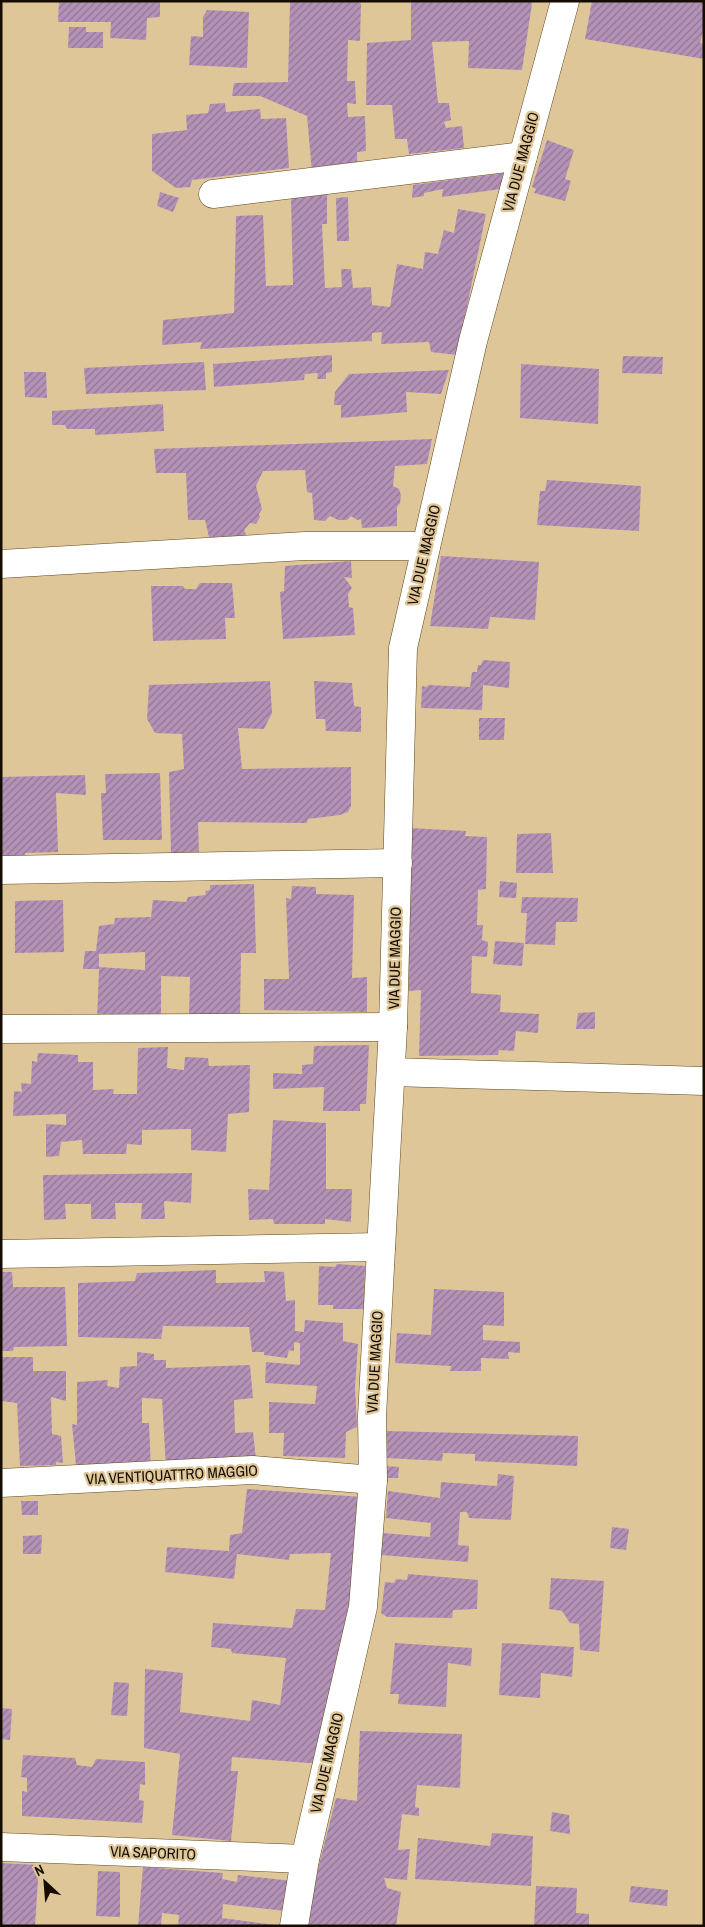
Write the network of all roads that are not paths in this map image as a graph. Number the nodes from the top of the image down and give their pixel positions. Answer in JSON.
{"nodes":[{"id":1,"x":565,"y":1,"type":"edge"},
{"id":2,"x":523,"y":156,"type":"junction"},
{"id":3,"x":214,"y":194,"type":"dead end"},
{"id":4,"x":426,"y":546,"type":"junction"},
{"id":5,"x":1,"y":564,"type":"edge"},
{"id":6,"x":398,"y":863,"type":"junction"},
{"id":7,"x":1,"y":870,"type":"edge"},
{"id":8,"x":394,"y":1027,"type":"junction"},
{"id":9,"x":1,"y":1029,"type":"edge"},
{"id":10,"x":391,"y":1072,"type":"junction"},
{"id":11,"x":704,"y":1081,"type":"edge"},
{"id":12,"x":381,"y":1247,"type":"junction"},
{"id":13,"x":1,"y":1254,"type":"edge"},
{"id":14,"x":373,"y":1480,"type":"junction"},
{"id":15,"x":1,"y":1484,"type":"edge"},
{"id":16,"x":1,"y":1847,"type":"edge"},
{"id":17,"x":305,"y":1859,"type":"junction"},
{"id":18,"x":294,"y":1926,"type":"edge"}],
"edges":[{"from":1,"to":2,"type":"street","name":"VIA DUE MAGGIO"},
{"from":2,"to":3,"type":"street"},
{"from":2,"to":4,"type":"street","name":"VIA DUE MAGGIO"},
{"from":4,"to":5,"type":"street"},
{"from":4,"to":6,"type":"street","name":"VIA DUE MAGGIO"},
{"from":6,"to":7,"type":"street"},
{"from":6,"to":8,"type":"street","name":"VIA DUE MAGGIO"},
{"from":8,"to":9,"type":"street"},
{"from":8,"to":10,"type":"street","name":"VIA DUE MAGGIO"},
{"from":10,"to":11,"type":"street"},
{"from":10,"to":12,"type":"street","name":"VIA DUE MAGGIO"},
{"from":12,"to":13,"type":"street"},
{"from":12,"to":14,"type":"street","name":"VIA DUE MAGGIO"},
{"from":14,"to":15,"type":"street","name":"VIA VENTIQUATTRO MAGGIO"},
{"from":14,"to":17,"type":"street","name":"VIA DUE MAGGIO"},
{"from":16,"to":17,"type":"street","name":"VIA SAPORITO"},
{"from":17,"to":18,"type":"street","name":"VIA DUE MAGGIO"}]}
